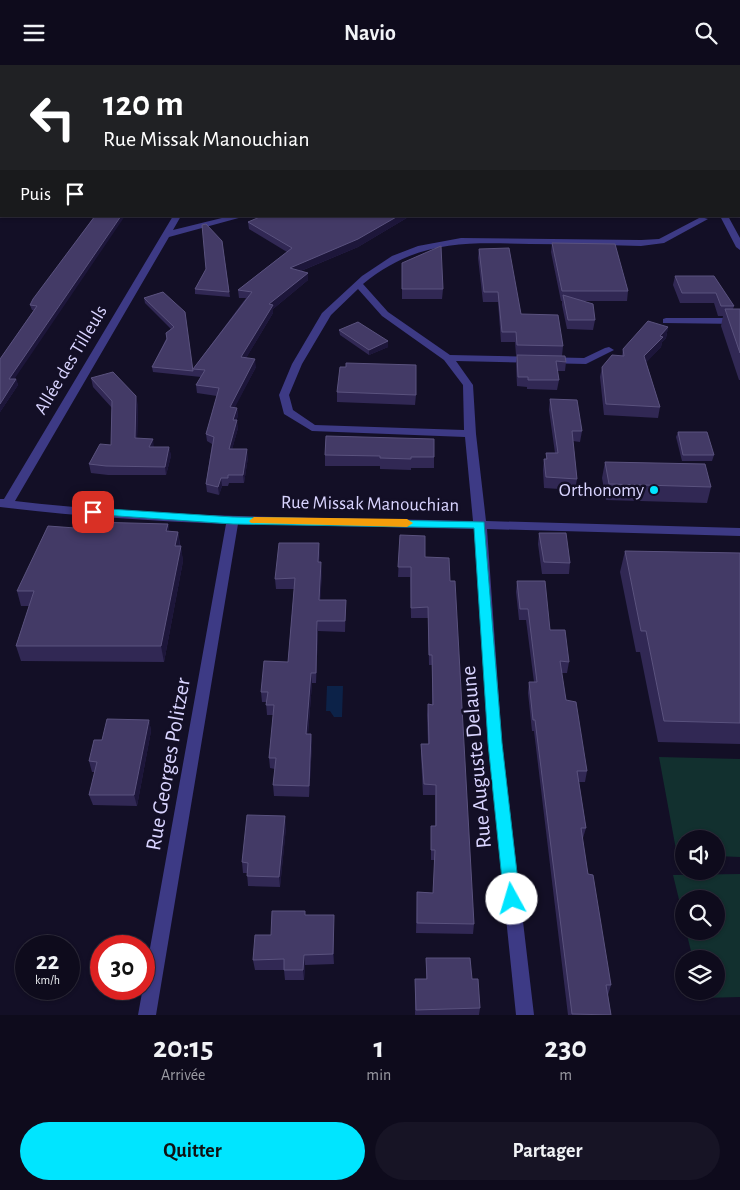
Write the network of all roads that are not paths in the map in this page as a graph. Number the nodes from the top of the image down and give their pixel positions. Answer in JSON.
{"nodes":[{"id":1,"x":176,"y":217,"type":"edge"},
{"id":2,"x":238,"y":217,"type":"edge"},
{"id":3,"x":725,"y":217,"type":"edge"},
{"id":4,"x":704,"y":219,"type":"dead end"},
{"id":5,"x":165,"y":235,"type":"junction"},
{"id":6,"x":740,"y":247,"type":"edge"},
{"id":7,"x":358,"y":284,"type":"junction"},
{"id":8,"x":666,"y":321,"type":"dead end"},
{"id":9,"x":740,"y":321,"type":"edge"},
{"id":10,"x":609,"y":350,"type":"dead end"},
{"id":11,"x":448,"y":358,"type":"junction"},
{"id":12,"x":470,"y":433,"type":"junction"},
{"id":13,"x":3,"y":503,"type":"edge"},
{"id":14,"x":233,"y":520,"type":"junction"},
{"id":15,"x":480,"y":524,"type":"junction"},
{"id":16,"x":740,"y":532,"type":"edge"},
{"id":17,"x":147,"y":1015,"type":"edge"},
{"id":18,"x":525,"y":1015,"type":"edge"}],
"edges":[{"from":1,"to":5,"type":"street","name":"Allée des Tilleuls"},
{"from":2,"to":5,"type":"street"},
{"from":3,"to":6,"type":"street"},
{"from":4,"to":7,"type":"street"},
{"from":5,"to":13,"type":"street","name":"Allée des Tilleuls"},
{"from":7,"to":11,"type":"street","name":"Rue Auguste Delaune"},
{"from":7,"to":12,"type":"street"},
{"from":8,"to":9,"type":"street"},
{"from":10,"to":11,"type":"street"},
{"from":11,"to":12,"type":"street","name":"Rue Auguste Delaune"},
{"from":12,"to":15,"type":"street","name":"Rue Auguste Delaune"},
{"from":13,"to":14,"type":"street","name":"Rue Missak Manouchian"},
{"from":14,"to":15,"type":"street","name":"Rue Missak Manouchian"},
{"from":14,"to":17,"type":"street","name":"Rue Georges Politzer"},
{"from":15,"to":16,"type":"street","name":"Rue Missak Manouchian"},
{"from":15,"to":18,"type":"street","name":"Rue Auguste Delaune"}]}
